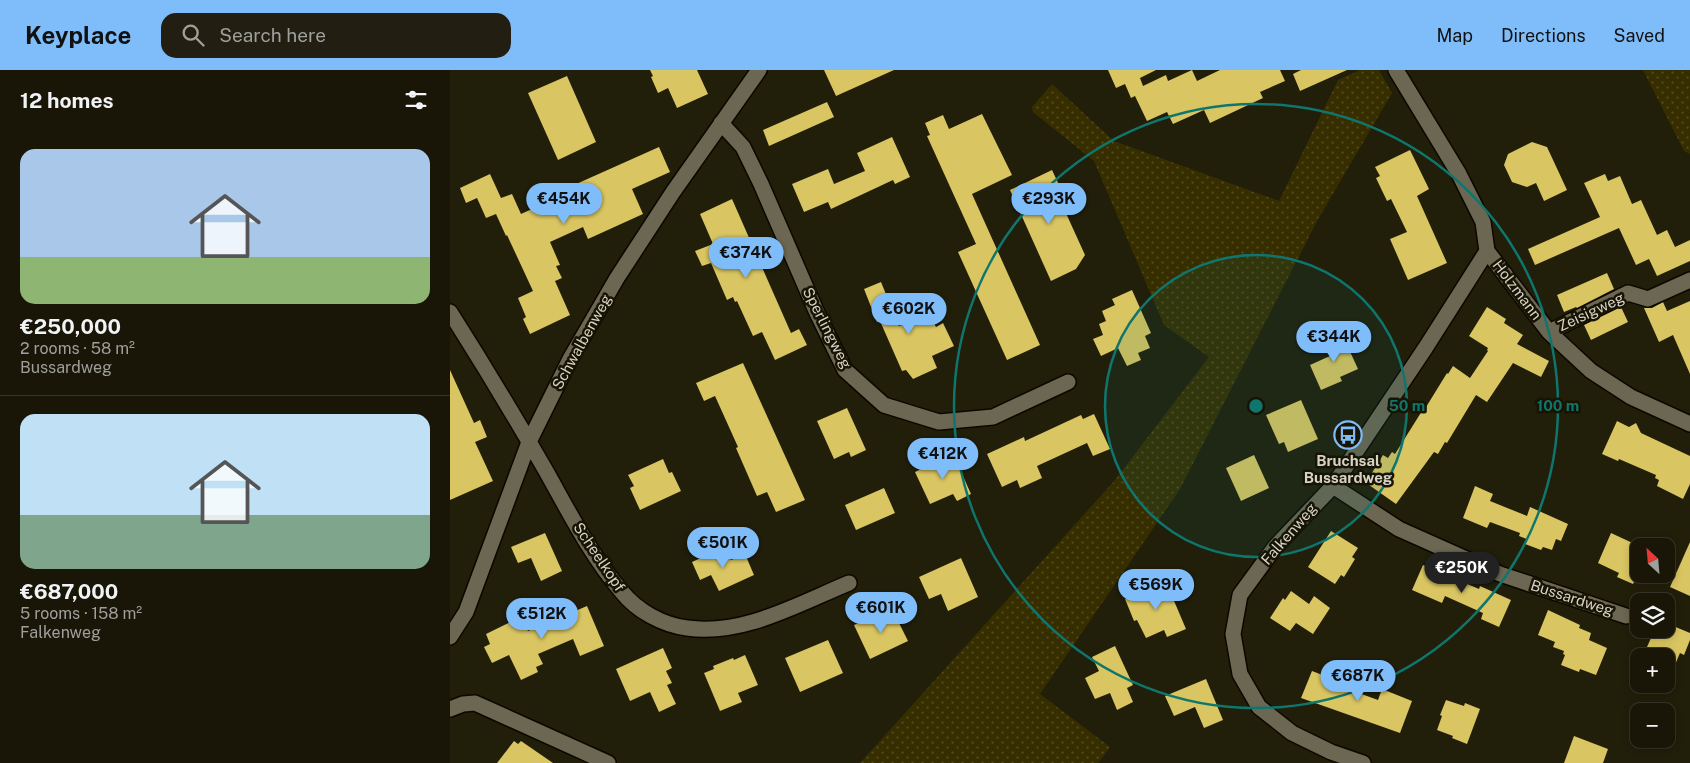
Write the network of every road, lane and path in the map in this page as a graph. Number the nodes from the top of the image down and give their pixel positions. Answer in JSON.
{"nodes":[{"id":1,"x":759,"y":70,"type":"edge"},
{"id":2,"x":1396,"y":70,"type":"edge"},
{"id":3,"x":721,"y":123,"type":"junction"},
{"id":4,"x":1487,"y":251,"type":"junction"},
{"id":5,"x":1690,"y":280,"type":"edge"},
{"id":6,"x":450,"y":312,"type":"edge"},
{"id":7,"x":1548,"y":332,"type":"junction"},
{"id":8,"x":1068,"y":382,"type":"dead end"},
{"id":9,"x":1690,"y":424,"type":"edge"},
{"id":10,"x":530,"y":442,"type":"junction"},
{"id":11,"x":1333,"y":486,"type":"junction"},
{"id":12,"x":849,"y":583,"type":"dead end"},
{"id":13,"x":1626,"y":616,"type":"dead end"},
{"id":14,"x":450,"y":637,"type":"edge"},
{"id":15,"x":450,"y":709,"type":"edge"},
{"id":16,"x":608,"y":763,"type":"edge"},
{"id":17,"x":1363,"y":763,"type":"edge"}],
"edges":[{"from":1,"to":3,"type":"street","name":"Schwalbenweg"},
{"from":2,"to":4,"type":"street","name":"Holzmann"},
{"from":3,"to":8,"type":"street","name":"Sperlingweg"},
{"from":3,"to":10,"type":"street","name":"Schwalbenweg"},
{"from":4,"to":7,"type":"street","name":"Holzmann"},
{"from":4,"to":11,"type":"street","name":"Falkenweg"},
{"from":5,"to":7,"type":"street","name":"Zeisigweg"},
{"from":6,"to":10,"type":"street","name":"Scheelkopf"},
{"from":7,"to":9,"type":"street","name":"Holzmann"},
{"from":10,"to":12,"type":"street","name":"Scheelkopf"},
{"from":10,"to":14,"type":"street","name":"Schwalbenweg"},
{"from":11,"to":13,"type":"street","name":"Bussardweg"},
{"from":11,"to":17,"type":"street","name":"Falkenweg"},
{"from":15,"to":16,"type":"street"}]}
